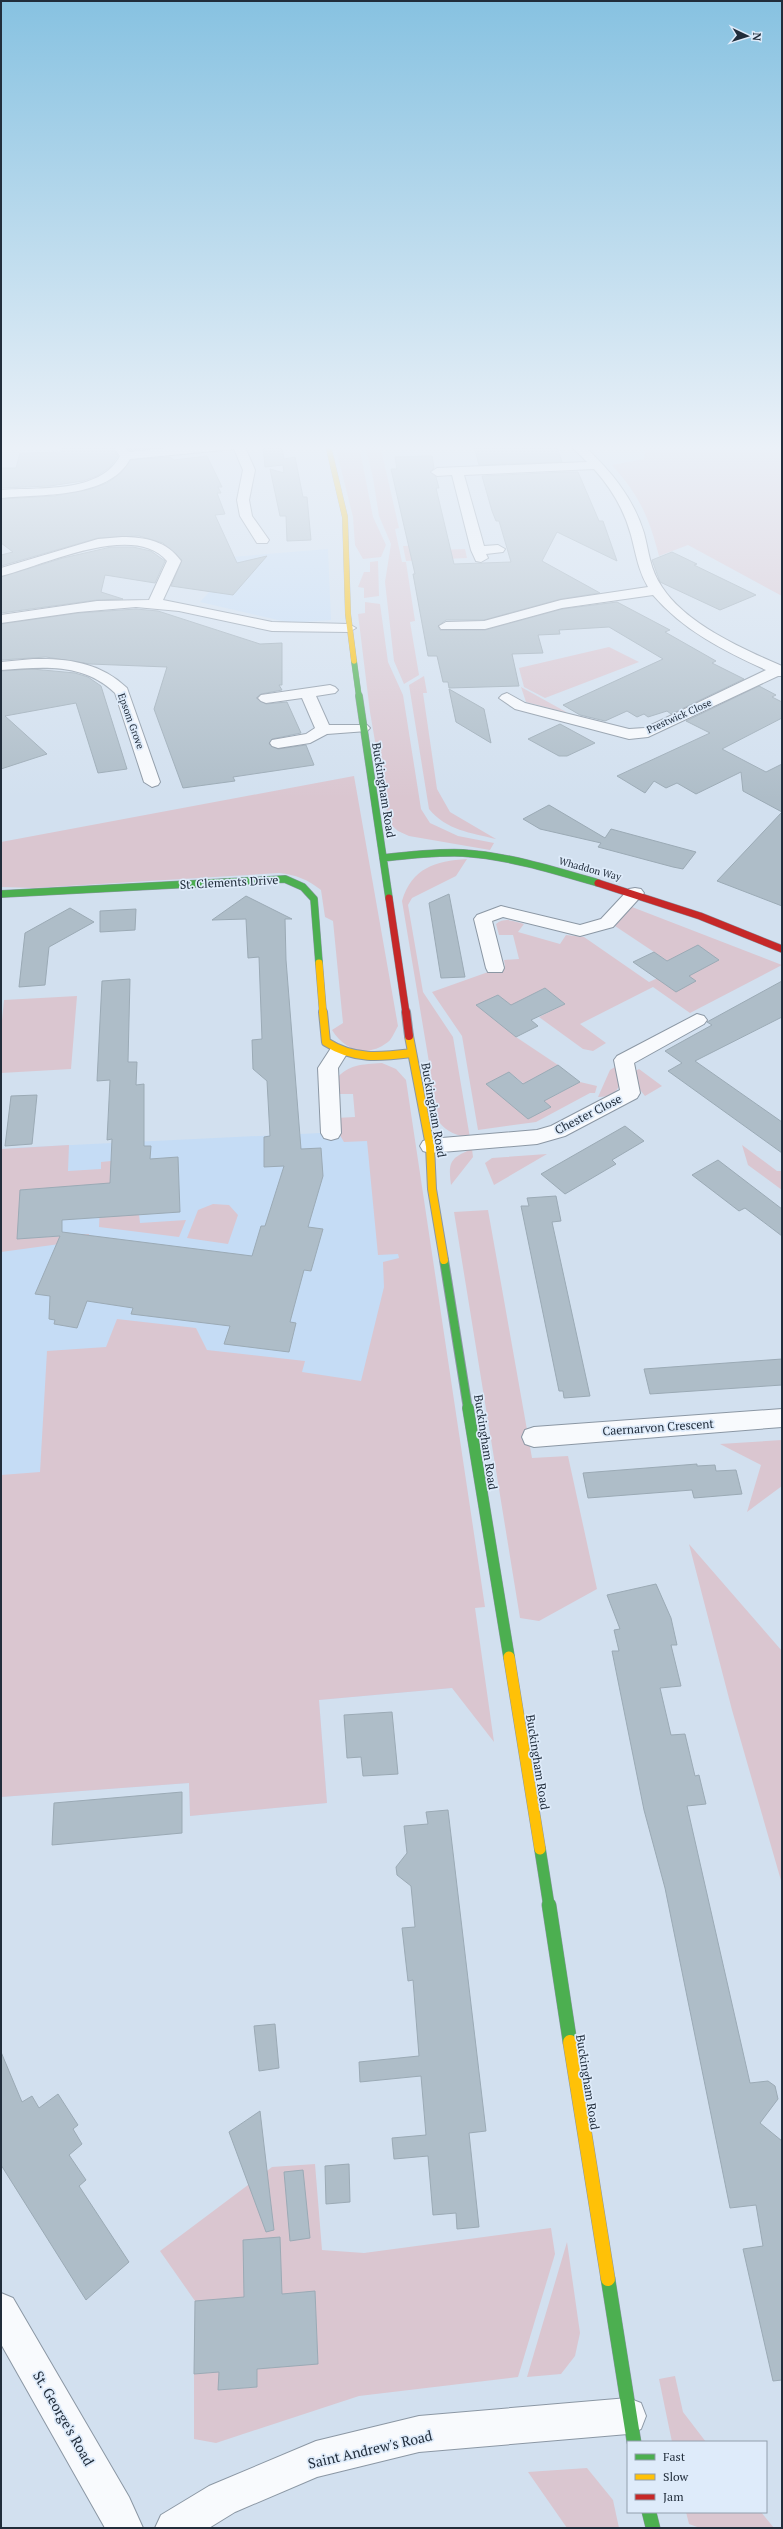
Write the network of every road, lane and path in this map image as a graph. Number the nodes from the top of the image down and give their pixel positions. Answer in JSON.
{"nodes":[{"id":1,"x":32,"y":563,"type":"edge"},
{"id":2,"x":173,"y":563,"type":"edge"},
{"id":3,"x":347,"y":563,"type":"edge"},
{"id":4,"x":644,"y":563,"type":"edge"},
{"id":5,"x":1,"y":572,"type":"edge"},
{"id":6,"x":656,"y":590,"type":"junction"},
{"id":7,"x":154,"y":604,"type":"junction"},
{"id":8,"x":1,"y":619,"type":"edge"},
{"id":9,"x":348,"y":621,"type":"junction"},
{"id":10,"x":446,"y":626,"type":"dead end"},
{"id":11,"x":1,"y":666,"type":"edge"},
{"id":12,"x":780,"y":671,"type":"edge"},
{"id":13,"x":330,"y":690,"type":"dead end"},
{"id":14,"x":307,"y":693,"type":"junction"},
{"id":15,"x":266,"y":698,"type":"dead end"},
{"id":16,"x":508,"y":698,"type":"dead end"},
{"id":17,"x":362,"y":728,"type":"junction"},
{"id":18,"x":323,"y":730,"type":"junction"},
{"id":19,"x":278,"y":743,"type":"dead end"},
{"id":20,"x":152,"y":782,"type":"dead end"},
{"id":21,"x":383,"y":858,"type":"junction"},
{"id":22,"x":635,"y":893,"type":"junction"},
{"id":23,"x":1,"y":894,"type":"edge"},
{"id":24,"x":782,"y":949,"type":"edge"},
{"id":25,"x":495,"y":968,"type":"dead end"},
{"id":26,"x":696,"y":1020,"type":"dead end"},
{"id":27,"x":338,"y":1052,"type":"junction"},
{"id":28,"x":412,"y":1053,"type":"junction"},
{"id":29,"x":331,"y":1133,"type":"dead end"},
{"id":30,"x":430,"y":1146,"type":"junction"},
{"id":31,"x":782,"y":1418,"type":"edge"},
{"id":32,"x":534,"y":1437,"type":"dead end"},
{"id":33,"x":1,"y":2310,"type":"edge"},
{"id":34,"x":631,"y":2429,"type":"edge"},
{"id":35,"x":649,"y":2513,"type":"edge"},
{"id":36,"x":124,"y":2528,"type":"edge"},
{"id":37,"x":174,"y":2528,"type":"edge"},
{"id":38,"x":653,"y":2528,"type":"edge"}],
"edges":[{"from":1,"to":5,"type":"street"},
{"from":2,"to":7,"type":"street"},
{"from":3,"to":9,"type":"main road","name":"Buckingham Road"},
{"from":4,"to":6,"type":"street"},
{"from":6,"to":10,"type":"street"},
{"from":6,"to":12,"type":"street"},
{"from":7,"to":8,"type":"street"},
{"from":7,"to":9,"type":"street"},
{"from":9,"to":17,"type":"main road","name":"Buckingham Road"},
{"from":11,"to":20,"type":"street","name":"Epsom Grove"},
{"from":12,"to":16,"type":"street","name":"Prestwick Close"},
{"from":13,"to":14,"type":"street"},
{"from":14,"to":15,"type":"street"},
{"from":14,"to":18,"type":"street"},
{"from":17,"to":18,"type":"street"},
{"from":17,"to":21,"type":"main road","name":"Buckingham Road"},
{"from":18,"to":19,"type":"street"},
{"from":21,"to":22,"type":"main road","name":"Whaddon Way"},
{"from":21,"to":28,"type":"main road","name":"Buckingham Road"},
{"from":22,"to":24,"type":"main road","name":"Whaddon Way"},
{"from":22,"to":25,"type":"street"},
{"from":23,"to":27,"type":"main road","name":"St. Clements Drive"},
{"from":26,"to":30,"type":"street","name":"Chester Close"},
{"from":27,"to":28,"type":"main road"},
{"from":27,"to":29,"type":"street"},
{"from":28,"to":30,"type":"main road","name":"Buckingham Road"},
{"from":30,"to":34,"type":"main road","name":"Buckingham Road"},
{"from":31,"to":32,"type":"street","name":"Caernarvon Crescent"},
{"from":33,"to":36,"type":"street","name":"St. George's Road"},
{"from":34,"to":37,"type":"street","name":"Saint Andrew's Road"},
{"from":35,"to":38,"type":"main road"}]}
